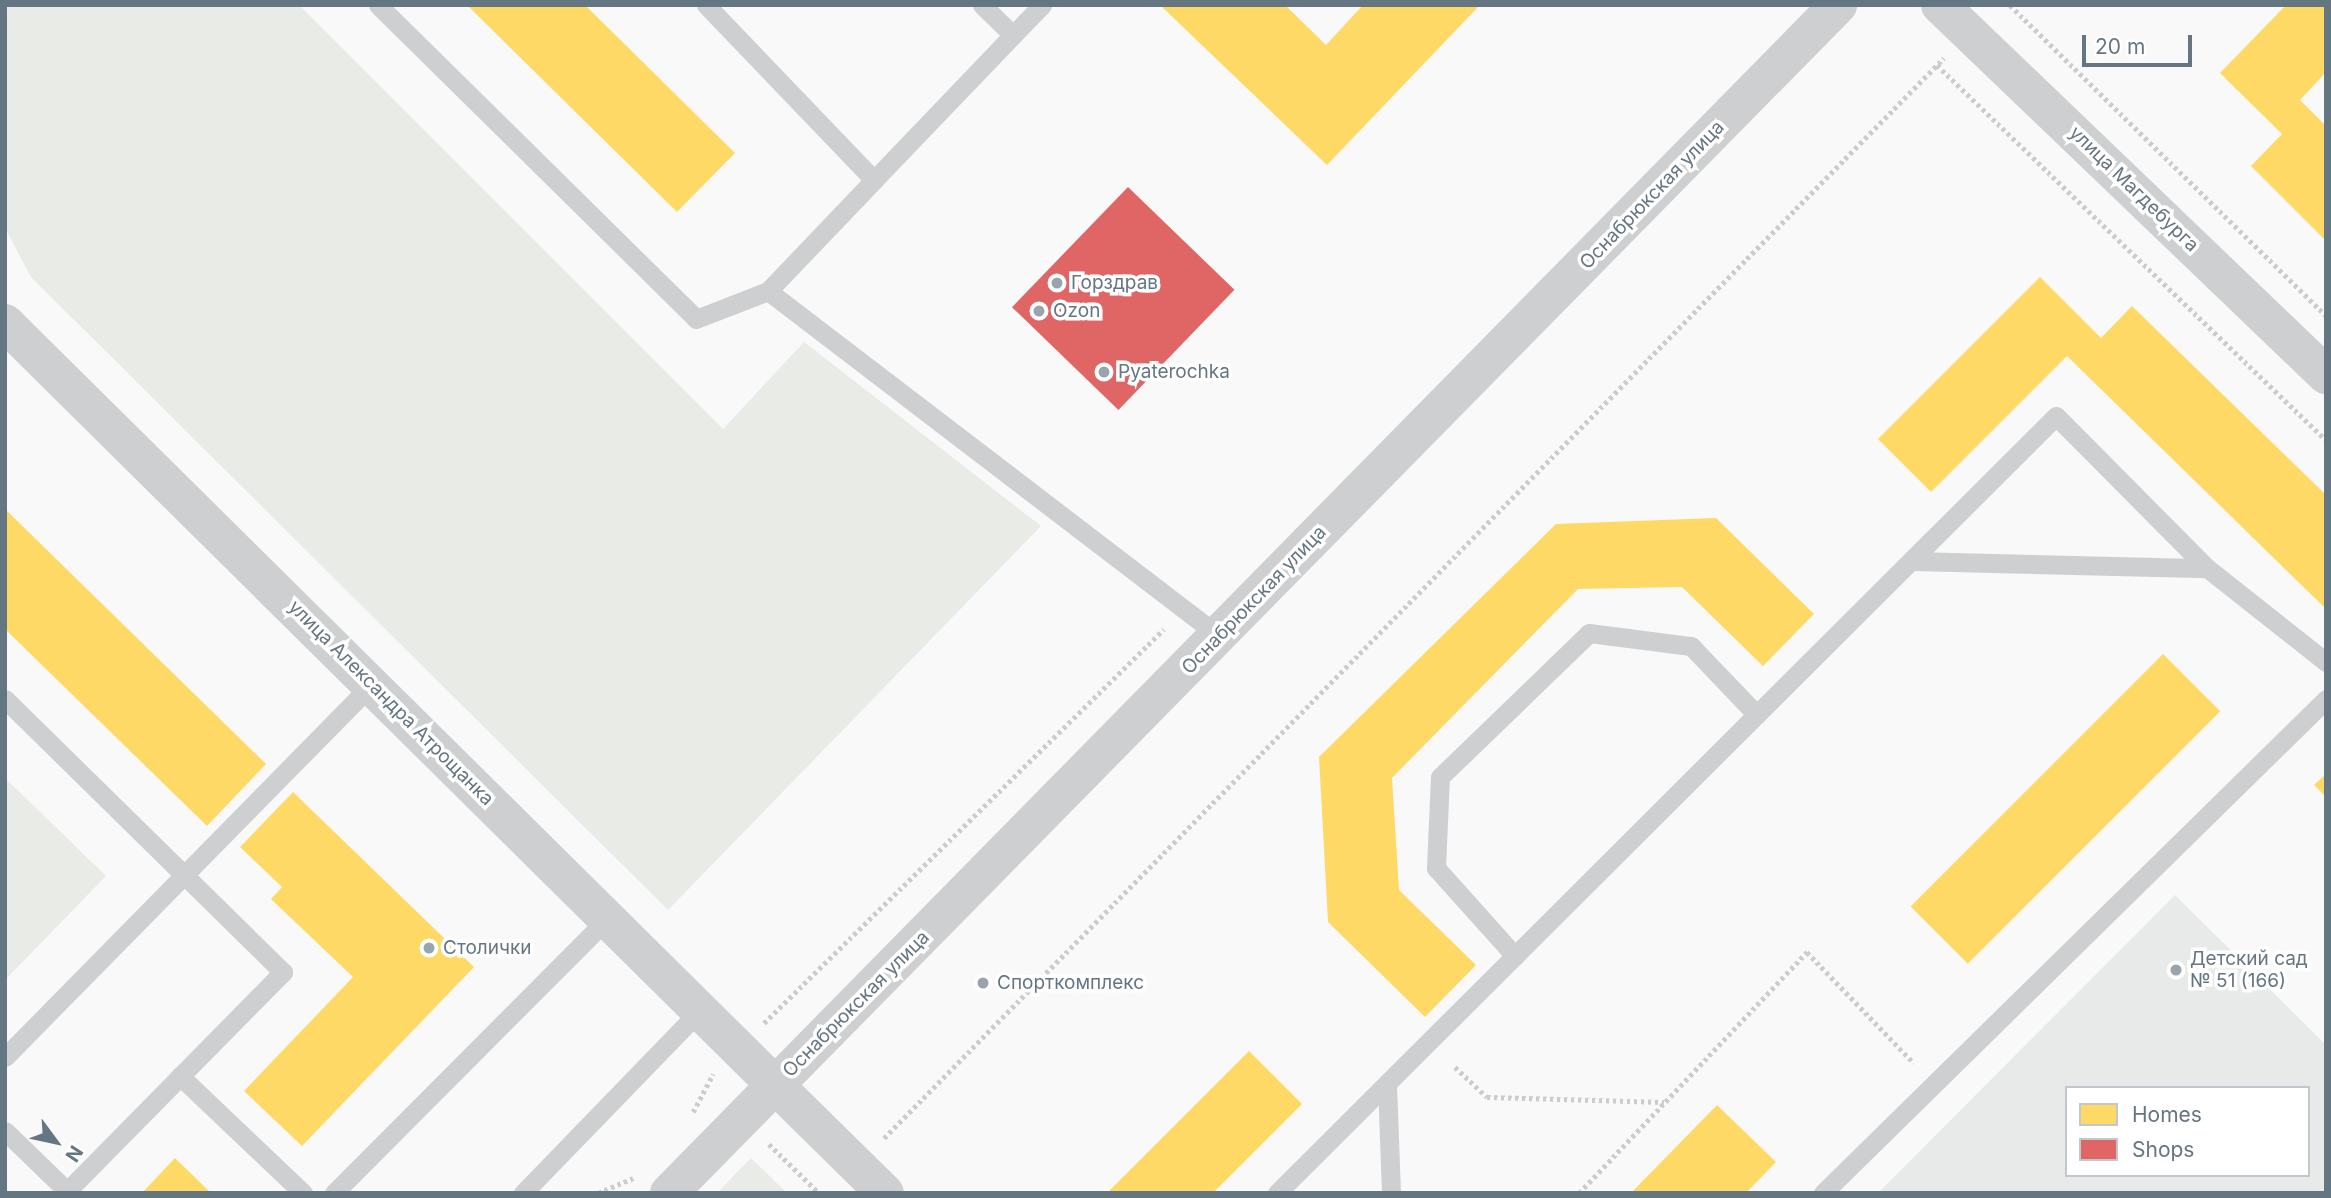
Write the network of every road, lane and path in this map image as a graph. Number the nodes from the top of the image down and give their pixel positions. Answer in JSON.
{"nodes":[{"id":1,"x":378,"y":5,"type":"edge"},
{"id":2,"x":706,"y":5,"type":"edge"},
{"id":3,"x":982,"y":5,"type":"edge"},
{"id":4,"x":1042,"y":5,"type":"edge"},
{"id":5,"x":1838,"y":5,"type":"edge"},
{"id":6,"x":1940,"y":5,"type":"edge"},
{"id":7,"x":2010,"y":5,"type":"edge"},
{"id":8,"x":1971,"y":31,"type":"junction"},
{"id":9,"x":1013,"y":36,"type":"junction"},
{"id":10,"x":1937,"y":65,"type":"junction"},
{"id":11,"x":874,"y":180,"type":"junction"},
{"id":12,"x":768,"y":291,"type":"junction"},
{"id":13,"x":2326,"y":315,"type":"edge"},
{"id":14,"x":5,"y":323,"type":"edge"},
{"id":15,"x":2326,"y":375,"type":"edge"},
{"id":16,"x":2326,"y":440,"type":"edge"},
{"id":17,"x":1912,"y":561,"type":"junction"},
{"id":18,"x":2207,"y":568,"type":"junction"},
{"id":19,"x":1184,"y":609,"type":"junction"},
{"id":20,"x":1219,"y":636,"type":"junction"},
{"id":21,"x":2326,"y":662,"type":"edge"},
{"id":22,"x":372,"y":684,"type":"junction"},
{"id":23,"x":5,"y":699,"type":"edge"},
{"id":24,"x":2326,"y":699,"type":"edge"},
{"id":25,"x":1757,"y":715,"type":"junction"},
{"id":26,"x":185,"y":874,"type":"junction"},
{"id":27,"x":609,"y":918,"type":"junction"},
{"id":28,"x":1515,"y":956,"type":"junction"},
{"id":29,"x":701,"y":1009,"type":"junction"},
{"id":30,"x":740,"y":1048,"type":"junction"},
{"id":31,"x":5,"y":1057,"type":"edge"},
{"id":32,"x":1455,"y":1068,"type":"dead end"},
{"id":33,"x":180,"y":1076,"type":"junction"},
{"id":34,"x":1935,"y":1083,"type":"junction"},
{"id":35,"x":1387,"y":1084,"type":"junction"},
{"id":36,"x":775,"y":1085,"type":"junction"},
{"id":37,"x":1665,"y":1102,"type":"junction"},
{"id":38,"x":692,"y":1115,"type":"dead end"},
{"id":39,"x":5,"y":1131,"type":"edge"},
{"id":40,"x":856,"y":1164,"type":"junction"},
{"id":41,"x":654,"y":1182,"type":"edge"},
{"id":42,"x":303,"y":1193,"type":"edge"},
{"id":43,"x":334,"y":1193,"type":"edge"},
{"id":44,"x":523,"y":1193,"type":"edge"},
{"id":45,"x":598,"y":1193,"type":"edge"},
{"id":46,"x":886,"y":1193,"type":"edge"},
{"id":47,"x":1277,"y":1193,"type":"edge"},
{"id":48,"x":1391,"y":1193,"type":"edge"},
{"id":49,"x":1578,"y":1193,"type":"edge"},
{"id":50,"x":1823,"y":1193,"type":"edge"}],
"edges":[{"from":1,"to":12,"type":"lane"},
{"from":2,"to":11,"type":"lane"},
{"from":3,"to":9,"type":"lane"},
{"from":4,"to":9,"type":"lane"},
{"from":5,"to":20,"type":"street","name":"Оснабрюкская улица"},
{"from":6,"to":8,"type":"street","name":"улица Магдебурга"},
{"from":7,"to":13,"type":"path"},
{"from":8,"to":10,"type":"path"},
{"from":8,"to":15,"type":"street","name":"улица Магдебурга"},
{"from":9,"to":11,"type":"lane"},
{"from":10,"to":16,"type":"path"},
{"from":10,"to":40,"type":"path"},
{"from":11,"to":12,"type":"lane"},
{"from":12,"to":19,"type":"lane"},
{"from":14,"to":22,"type":"street","name":"улица Александра Атрощанка"},
{"from":17,"to":18,"type":"lane"},
{"from":17,"to":18,"type":"lane"},
{"from":17,"to":25,"type":"lane"},
{"from":18,"to":21,"type":"lane"},
{"from":19,"to":20,"type":"lane"},
{"from":19,"to":30,"type":"path"},
{"from":20,"to":36,"type":"street","name":"Оснабрюкская улица"},
{"from":22,"to":26,"type":"lane"},
{"from":22,"to":27,"type":"street","name":"улица Александра Атрощанка"},
{"from":23,"to":26,"type":"lane"},
{"from":24,"to":34,"type":"lane"},
{"from":25,"to":28,"type":"lane"},
{"from":25,"to":28,"type":"lane"},
{"from":26,"to":31,"type":"lane"},
{"from":26,"to":33,"type":"lane"},
{"from":27,"to":29,"type":"street","name":"улица Александра Атрощанка"},
{"from":27,"to":43,"type":"lane"},
{"from":28,"to":35,"type":"lane"},
{"from":29,"to":30,"type":"street","name":"улица Александра Атрощанка"},
{"from":29,"to":44,"type":"lane"},
{"from":30,"to":36,"type":"street","name":"улица Александра Атрощанка"},
{"from":30,"to":38,"type":"path"},
{"from":32,"to":37,"type":"path"},
{"from":33,"to":39,"type":"lane"},
{"from":33,"to":42,"type":"lane"},
{"from":34,"to":37,"type":"path"},
{"from":34,"to":50,"type":"lane"},
{"from":35,"to":47,"type":"lane"},
{"from":35,"to":48,"type":"lane"},
{"from":36,"to":40,"type":"street","name":"улица Александра Атрощанка"},
{"from":36,"to":41,"type":"street","name":"Оснабрюкская улица"},
{"from":37,"to":49,"type":"path"},
{"from":40,"to":46,"type":"street","name":"улица Александра Атрощанка"},
{"from":41,"to":45,"type":"path"}]}
